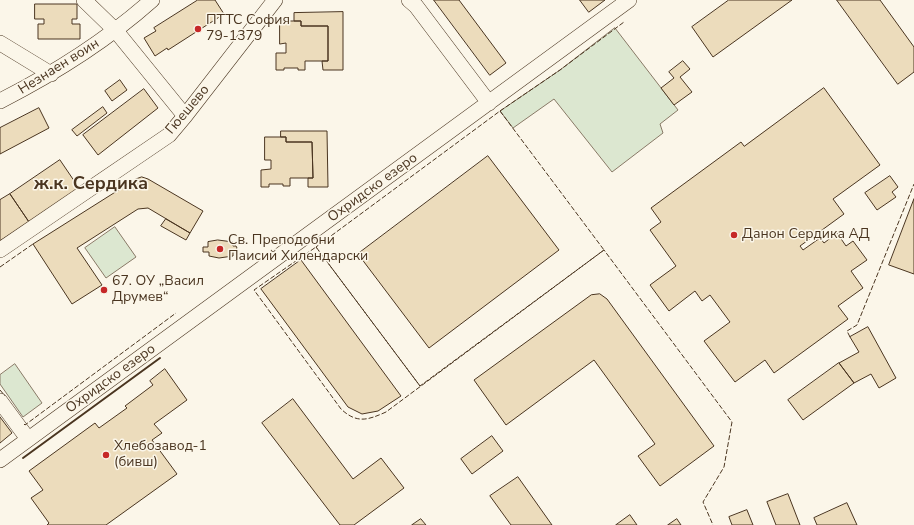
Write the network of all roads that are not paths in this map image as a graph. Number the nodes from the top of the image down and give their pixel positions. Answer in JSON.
{"nodes":[{"id":1,"x":84,"y":0,"type":"edge"},
{"id":2,"x":152,"y":0,"type":"edge"},
{"id":3,"x":275,"y":0,"type":"edge"},
{"id":4,"x":409,"y":0,"type":"edge"},
{"id":5,"x":629,"y":0,"type":"edge"},
{"id":6,"x":116,"y":31,"type":"junction"},
{"id":7,"x":0,"y":43,"type":"edge"},
{"id":8,"x":51,"y":74,"type":"junction"},
{"id":9,"x":0,"y":101,"type":"edge"},
{"id":10,"x":489,"y":103,"type":"junction"},
{"id":11,"x":185,"y":116,"type":"junction"},
{"id":12,"x":0,"y":250,"type":"edge"},
{"id":13,"x":0,"y":401,"type":"edge"},
{"id":14,"x":28,"y":439,"type":"junction"},
{"id":15,"x":0,"y":460,"type":"edge"}],
"edges":[{"from":1,"to":6,"type":"street"},
{"from":2,"to":6,"type":"street","name":"Незнаен воин"},
{"from":3,"to":11,"type":"street","name":"Гюешево"},
{"from":4,"to":10,"type":"street"},
{"from":5,"to":10,"type":"street","name":"Охридско езеро"},
{"from":6,"to":8,"type":"street","name":"Незнаен воин"},
{"from":6,"to":11,"type":"street"},
{"from":7,"to":8,"type":"street"},
{"from":8,"to":9,"type":"street","name":"Незнаен воин"},
{"from":10,"to":14,"type":"street","name":"Охридско езеро"},
{"from":11,"to":12,"type":"street","name":"Гюешево"},
{"from":13,"to":14,"type":"street"},
{"from":14,"to":15,"type":"street","name":"Охридско езеро"}]}
